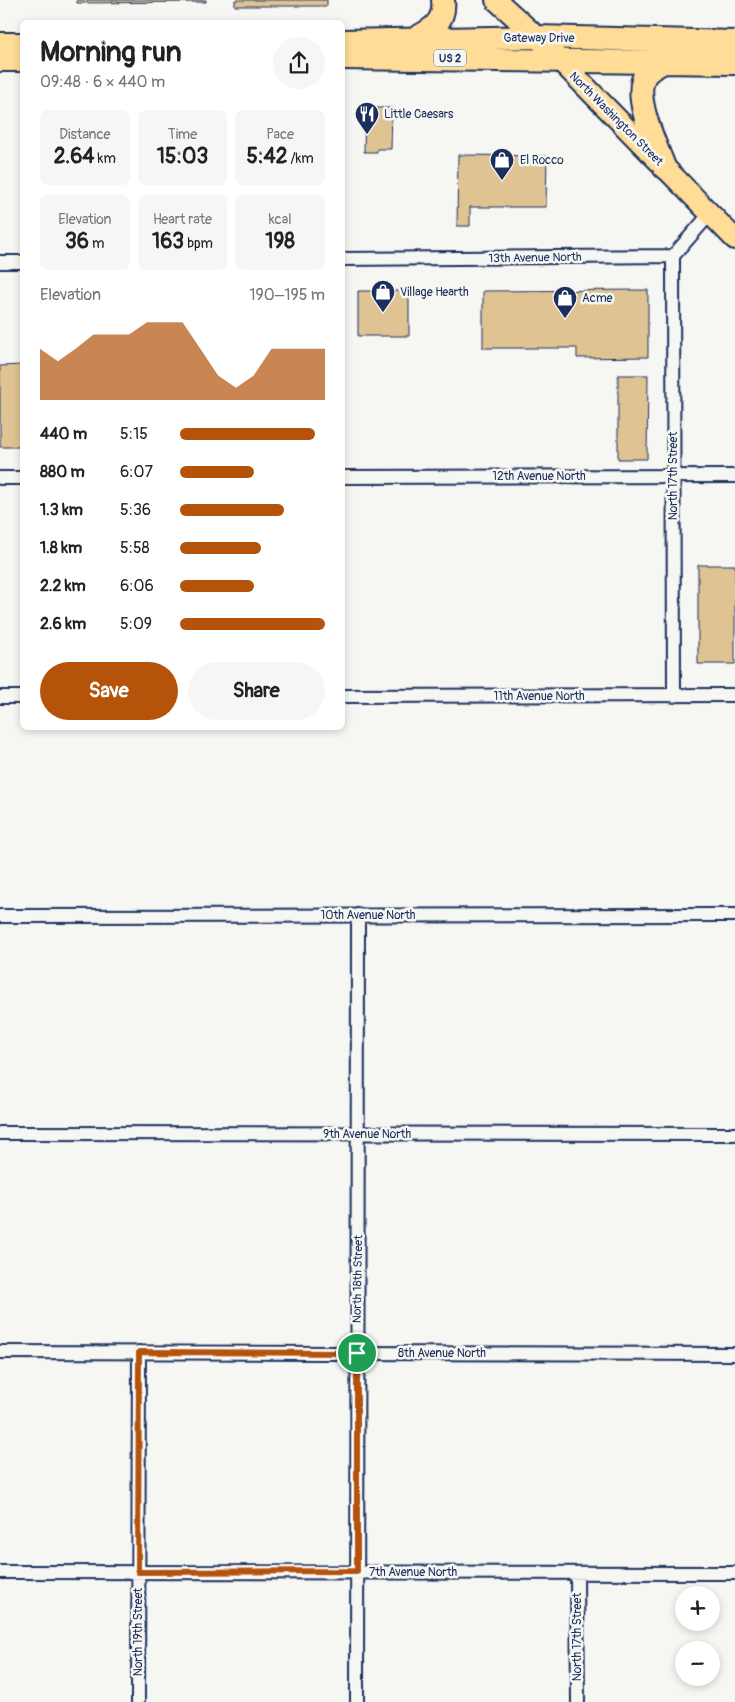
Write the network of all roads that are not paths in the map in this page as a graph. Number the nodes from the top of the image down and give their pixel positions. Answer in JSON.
{"nodes":[{"id":1,"x":443,"y":0,"type":"edge"},
{"id":2,"x":496,"y":0,"type":"edge"},
{"id":3,"x":537,"y":37,"type":"junction"},
{"id":4,"x":345,"y":41,"type":"edge"},
{"id":5,"x":411,"y":41,"type":"junction"},
{"id":6,"x":735,"y":42,"type":"edge"},
{"id":7,"x":0,"y":44,"type":"edge"},
{"id":8,"x":20,"y":44,"type":"edge"},
{"id":9,"x":345,"y":58,"type":"edge"},
{"id":10,"x":558,"y":59,"type":"junction"},
{"id":11,"x":0,"y":60,"type":"edge"},
{"id":12,"x":20,"y":60,"type":"edge"},
{"id":13,"x":665,"y":62,"type":"junction"},
{"id":14,"x":735,"y":63,"type":"edge"},
{"id":15,"x":664,"y":167,"type":"junction"},
{"id":16,"x":709,"y":215,"type":"junction"},
{"id":17,"x":735,"y":239,"type":"edge"},
{"id":18,"x":673,"y":256,"type":"junction"},
{"id":19,"x":345,"y":259,"type":"edge"},
{"id":20,"x":0,"y":262,"type":"edge"},
{"id":21,"x":20,"y":262,"type":"edge"},
{"id":22,"x":674,"y":476,"type":"junction"},
{"id":23,"x":735,"y":476,"type":"edge"},
{"id":24,"x":345,"y":477,"type":"edge"},
{"id":25,"x":0,"y":478,"type":"edge"},
{"id":26,"x":20,"y":478,"type":"edge"},
{"id":27,"x":345,"y":696,"type":"edge"},
{"id":28,"x":674,"y":696,"type":"junction"},
{"id":29,"x":735,"y":696,"type":"edge"},
{"id":30,"x":0,"y":697,"type":"edge"},
{"id":31,"x":20,"y":697,"type":"edge"},
{"id":32,"x":735,"y":915,"type":"edge"},
{"id":33,"x":0,"y":916,"type":"edge"},
{"id":34,"x":358,"y":916,"type":"junction"},
{"id":35,"x":0,"y":1133,"type":"edge"},
{"id":36,"x":359,"y":1134,"type":"junction"},
{"id":37,"x":735,"y":1134,"type":"edge"},
{"id":38,"x":0,"y":1352,"type":"edge"},
{"id":39,"x":139,"y":1352,"type":"junction"},
{"id":40,"x":357,"y":1353,"type":"junction"},
{"id":41,"x":735,"y":1354,"type":"edge"},
{"id":42,"x":357,"y":1571,"type":"junction"},
{"id":43,"x":0,"y":1572,"type":"edge"},
{"id":44,"x":138,"y":1572,"type":"junction"},
{"id":45,"x":577,"y":1573,"type":"junction"},
{"id":46,"x":735,"y":1573,"type":"edge"},
{"id":47,"x":138,"y":1702,"type":"edge"},
{"id":48,"x":357,"y":1702,"type":"edge"},
{"id":49,"x":578,"y":1702,"type":"edge"}],
"edges":[{"from":1,"to":5,"type":"highway","number":"US 2"},
{"from":2,"to":3,"type":"main road","name":"North Washington Street"},
{"from":3,"to":5,"type":"highway","name":"Gateway Drive","number":"US 2"},
{"from":3,"to":6,"type":"highway","name":"Gateway Drive","number":"US 2"},
{"from":3,"to":10,"type":"main road","name":"North Washington Street"},
{"from":4,"to":5,"type":"highway","name":"Gateway Drive","number":"US 2"},
{"from":7,"to":8,"type":"highway"},
{"from":9,"to":10,"type":"highway","name":"Gateway Drive","number":"US 2"},
{"from":10,"to":13,"type":"highway","name":"Gateway Drive","number":"US 2"},
{"from":10,"to":15,"type":"main road","name":"North Washington Street"},
{"from":11,"to":12,"type":"highway"},
{"from":13,"to":14,"type":"highway","name":"Gateway Drive","number":"US 2"},
{"from":13,"to":15,"type":"highway"},
{"from":15,"to":16,"type":"main road","name":"North Washington Street"},
{"from":16,"to":17,"type":"main road","name":"North Washington Street"},
{"from":16,"to":18,"type":"street"},
{"from":18,"to":19,"type":"street","name":"13th Avenue North"},
{"from":18,"to":22,"type":"street","name":"North 17th Street"},
{"from":20,"to":21,"type":"street"},
{"from":22,"to":23,"type":"street","name":"12th Avenue North"},
{"from":22,"to":24,"type":"street","name":"12th Avenue North"},
{"from":22,"to":28,"type":"street","name":"North 17th Street"},
{"from":25,"to":26,"type":"street"},
{"from":27,"to":28,"type":"street","name":"11th Avenue North"},
{"from":28,"to":29,"type":"street","name":"11th Avenue North"},
{"from":30,"to":31,"type":"street"},
{"from":32,"to":34,"type":"street","name":"10th Avenue North"},
{"from":33,"to":34,"type":"street","name":"10th Avenue North"},
{"from":34,"to":36,"type":"street","name":"North 18th Street"},
{"from":35,"to":36,"type":"street","name":"9th Avenue North"},
{"from":36,"to":37,"type":"street","name":"9th Avenue North"},
{"from":36,"to":40,"type":"street","name":"North 18th Street"},
{"from":38,"to":39,"type":"street","name":"8th Avenue North"},
{"from":39,"to":40,"type":"street","name":"8th Avenue North"},
{"from":39,"to":44,"type":"street","name":"North 19th Street"},
{"from":40,"to":41,"type":"street","name":"8th Avenue North"},
{"from":40,"to":42,"type":"street","name":"North 18th Street"},
{"from":42,"to":44,"type":"street","name":"7th Avenue North"},
{"from":42,"to":45,"type":"street","name":"7th Avenue North"},
{"from":42,"to":48,"type":"street","name":"North 18th Street"},
{"from":43,"to":44,"type":"street","name":"7th Avenue North"},
{"from":44,"to":47,"type":"street","name":"North 19th Street"},
{"from":45,"to":46,"type":"street","name":"7th Avenue North"},
{"from":45,"to":49,"type":"street","name":"North 17th Street"}]}
